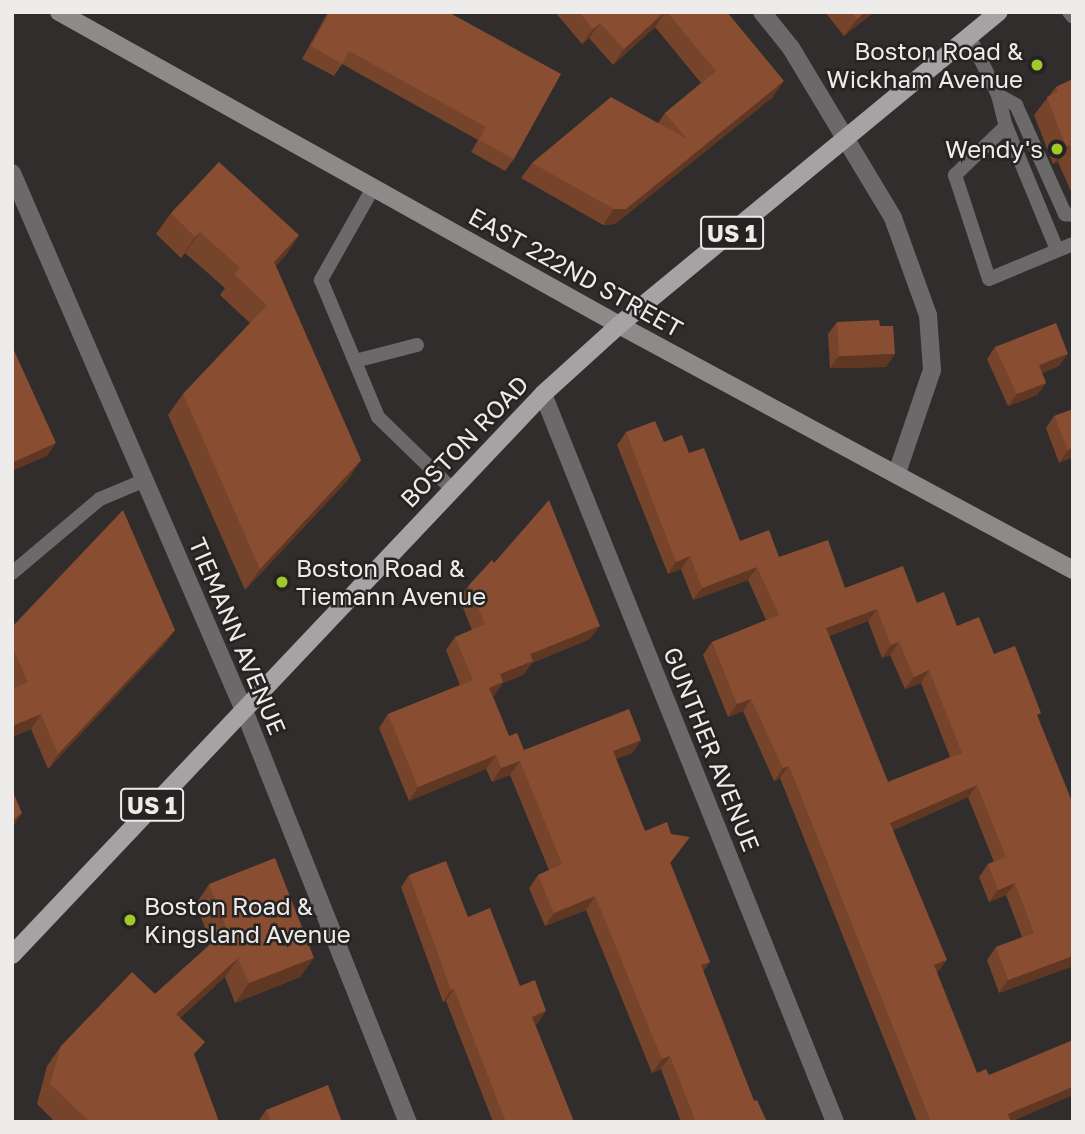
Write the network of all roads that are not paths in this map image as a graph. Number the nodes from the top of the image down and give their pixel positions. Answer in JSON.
{"nodes":[{"id":1,"x":59,"y":12,"type":"edge"},
{"id":2,"x":762,"y":12,"type":"edge"},
{"id":3,"x":999,"y":12,"type":"edge"},
{"id":4,"x":1069,"y":12,"type":"edge"},
{"id":5,"x":1073,"y":17,"type":"edge"},
{"id":6,"x":970,"y":37,"type":"junction"},
{"id":7,"x":998,"y":95,"type":"junction"},
{"id":8,"x":1006,"y":125,"type":"junction"},
{"id":9,"x":845,"y":142,"type":"junction"},
{"id":10,"x":12,"y":173,"type":"edge"},
{"id":11,"x":373,"y":188,"type":"junction"},
{"id":12,"x":1073,"y":215,"type":"edge"},
{"id":13,"x":1073,"y":244,"type":"edge"},
{"id":14,"x":1057,"y":250,"type":"junction"},
{"id":15,"x":619,"y":325,"type":"junction"},
{"id":16,"x":416,"y":345,"type":"dead end"},
{"id":17,"x":355,"y":361,"type":"junction"},
{"id":18,"x":543,"y":394,"type":"junction"},
{"id":19,"x":897,"y":473,"type":"junction"},
{"id":20,"x":145,"y":480,"type":"junction"},
{"id":21,"x":452,"y":489,"type":"junction"},
{"id":22,"x":1073,"y":570,"type":"edge"},
{"id":23,"x":12,"y":573,"type":"edge"},
{"id":24,"x":243,"y":708,"type":"junction"},
{"id":25,"x":12,"y":955,"type":"edge"},
{"id":26,"x":408,"y":1122,"type":"edge"},
{"id":27,"x":835,"y":1122,"type":"edge"}],
"edges":[{"from":1,"to":11,"type":"street","name":"EAST 222ND STREET"},
{"from":2,"to":9,"type":"street"},
{"from":3,"to":6,"type":"main road","name":"BOSTON ROAD","number":"US 1"},
{"from":4,"to":5,"type":"lane"},
{"from":6,"to":7,"type":"lane"},
{"from":6,"to":9,"type":"main road","name":"BOSTON ROAD","number":"US 1"},
{"from":7,"to":8,"type":"lane"},
{"from":7,"to":12,"type":"lane"},
{"from":8,"to":14,"type":"lane"},
{"from":8,"to":14,"type":"lane"},
{"from":9,"to":15,"type":"main road","name":"BOSTON ROAD","number":"US 1"},
{"from":9,"to":19,"type":"street"},
{"from":10,"to":20,"type":"street","name":"TIEMANN AVENUE"},
{"from":11,"to":15,"type":"street","name":"EAST 222ND STREET"},
{"from":11,"to":17,"type":"lane"},
{"from":13,"to":14,"type":"lane"},
{"from":15,"to":18,"type":"main road","name":"BOSTON ROAD","number":"US 1"},
{"from":15,"to":19,"type":"street","name":"EAST 222ND STREET"},
{"from":16,"to":17,"type":"lane"},
{"from":17,"to":21,"type":"lane"},
{"from":18,"to":21,"type":"main road","name":"BOSTON ROAD","number":"US 1"},
{"from":18,"to":27,"type":"street","name":"GUNTHER AVENUE"},
{"from":19,"to":22,"type":"street","name":"EAST 222ND STREET"},
{"from":20,"to":23,"type":"lane"},
{"from":20,"to":24,"type":"street","name":"TIEMANN AVENUE"},
{"from":21,"to":24,"type":"main road","name":"BOSTON ROAD","number":"US 1"},
{"from":24,"to":25,"type":"main road","name":"BOSTON ROAD","number":"US 1"},
{"from":24,"to":26,"type":"street","name":"TIEMANN AVENUE"}]}
